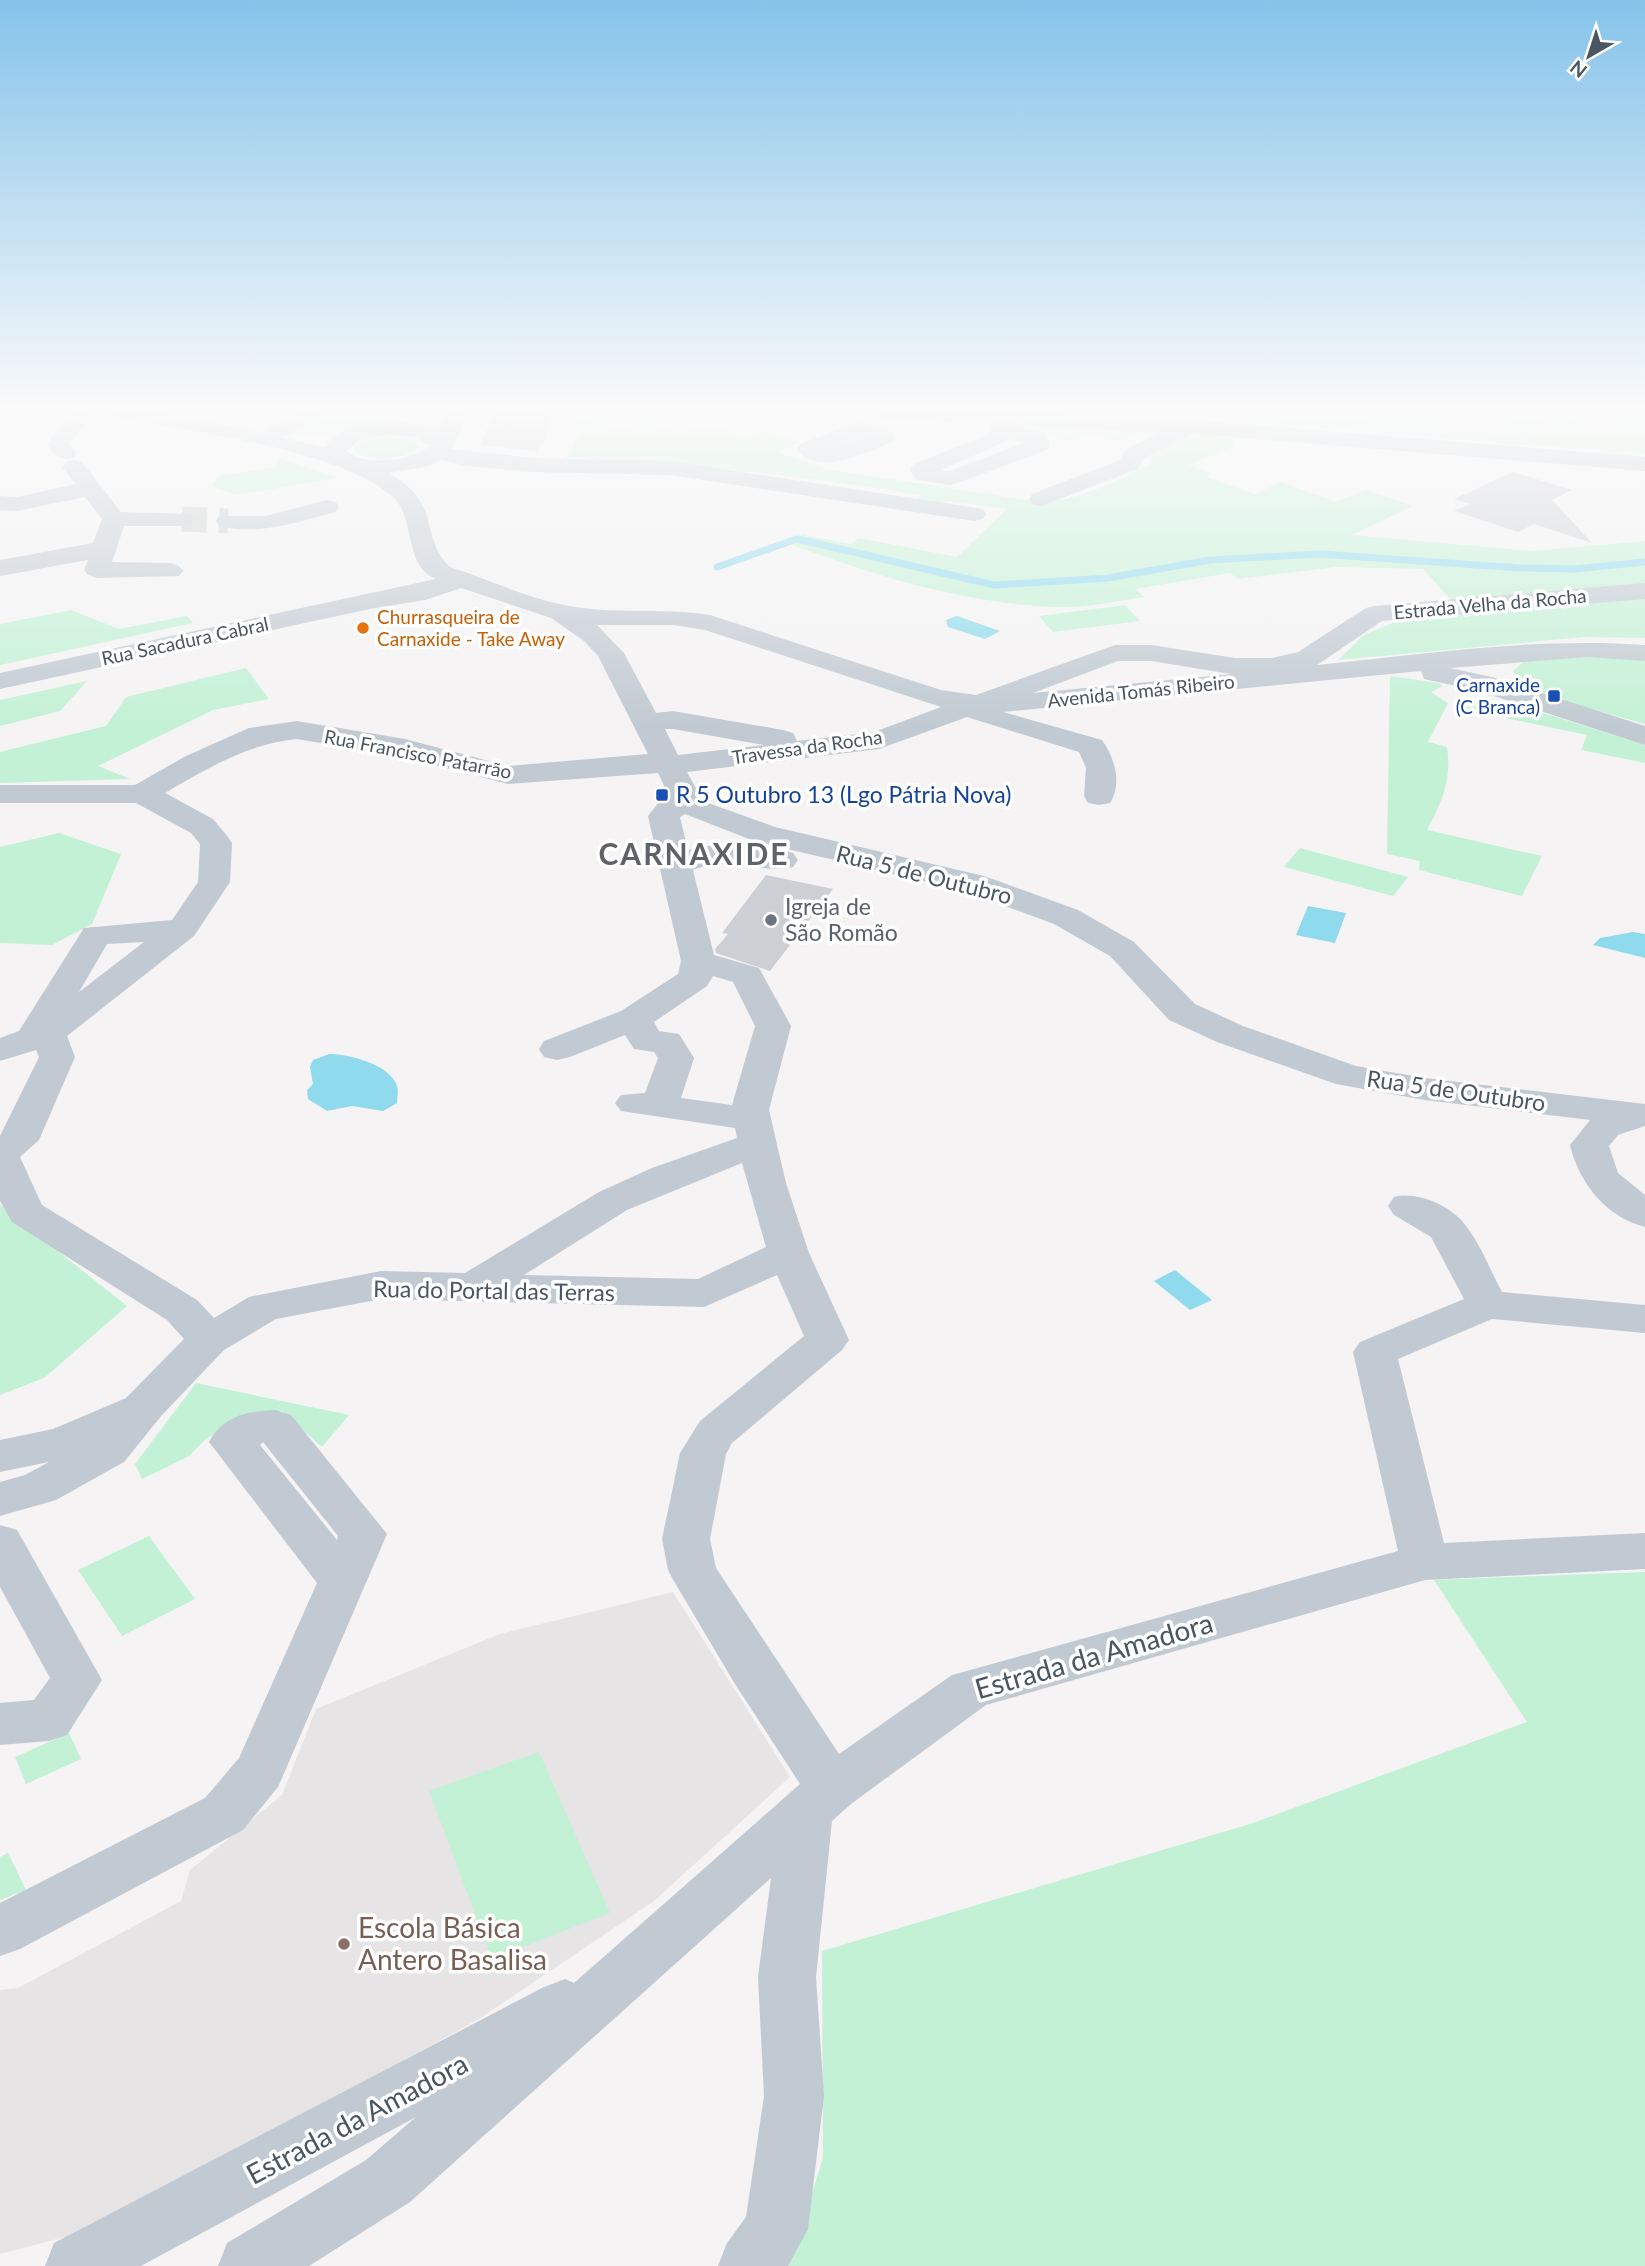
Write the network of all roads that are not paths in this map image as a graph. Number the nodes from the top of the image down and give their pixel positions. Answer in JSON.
{"nodes":[{"id":1,"x":286,"y":518,"type":"edge"},
{"id":2,"x":418,"y":518,"type":"edge"},
{"id":3,"x":114,"y":519,"type":"joint"},
{"id":4,"x":182,"y":519,"type":"tunnel mouth"},
{"id":5,"x":228,"y":521,"type":"tunnel mouth"},
{"id":6,"x":101,"y":559,"type":"junction"},
{"id":7,"x":0,"y":568,"type":"edge"},
{"id":8,"x":170,"y":571,"type":"dead end"},
{"id":9,"x":451,"y":575,"type":"junction"},
{"id":10,"x":0,"y":590,"type":"edge"},
{"id":11,"x":1645,"y":591,"type":"edge"},
{"id":12,"x":557,"y":612,"type":"junction"},
{"id":13,"x":649,"y":616,"type":"junction"},
{"id":14,"x":600,"y":641,"type":"junction"},
{"id":15,"x":1523,"y":652,"type":"junction"},
{"id":16,"x":1645,"y":653,"type":"edge"},
{"id":17,"x":1390,"y":668,"type":"junction"},
{"id":18,"x":0,"y":681,"type":"edge"},
{"id":19,"x":1524,"y":697,"type":"junction"},
{"id":20,"x":1094,"y":698,"type":"junction"},
{"id":21,"x":973,"y":707,"type":"junction"},
{"id":22,"x":648,"y":722,"type":"junction"},
{"id":23,"x":1645,"y":736,"type":"edge"},
{"id":24,"x":823,"y":746,"type":"junction"},
{"id":25,"x":1091,"y":746,"type":"junction"},
{"id":26,"x":668,"y":765,"type":"junction"},
{"id":27,"x":0,"y":794,"type":"edge"},
{"id":28,"x":141,"y":794,"type":"junction"},
{"id":29,"x":1099,"y":796,"type":"dead end"},
{"id":30,"x":688,"y":802,"type":"junction"},
{"id":31,"x":676,"y":864,"type":"junction"},
{"id":32,"x":1002,"y":892,"type":"junction"},
{"id":33,"x":182,"y":929,"type":"junction"},
{"id":34,"x":698,"y":961,"type":"junction"},
{"id":35,"x":634,"y":1018,"type":"junction"},
{"id":36,"x":27,"y":1040,"type":"edge"},
{"id":37,"x":557,"y":1049,"type":"dead end"},
{"id":38,"x":1643,"y":1115,"type":"edge"},
{"id":39,"x":754,"y":1132,"type":"junction"},
{"id":40,"x":0,"y":1154,"type":"edge"},
{"id":41,"x":1408,"y":1206,"type":"dead end"},
{"id":42,"x":1645,"y":1214,"type":"edge"},
{"id":43,"x":788,"y":1253,"type":"junction"},
{"id":44,"x":472,"y":1288,"type":"junction"},
{"id":45,"x":1488,"y":1306,"type":"junction"},
{"id":46,"x":1645,"y":1320,"type":"edge"},
{"id":47,"x":209,"y":1340,"type":"junction"},
{"id":48,"x":146,"y":1404,"type":"junction"},
{"id":49,"x":0,"y":1456,"type":"edge"},
{"id":50,"x":0,"y":1499,"type":"edge"},
{"id":51,"x":0,"y":1543,"type":"edge"},
{"id":52,"x":1645,"y":1550,"type":"edge"},
{"id":53,"x":1425,"y":1562,"type":"junction"},
{"id":54,"x":341,"y":1579,"type":"dead end"},
{"id":55,"x":0,"y":1724,"type":"edge"},
{"id":56,"x":819,"y":1800,"type":"junction"},
{"id":57,"x":0,"y":1931,"type":"edge"},
{"id":58,"x":634,"y":1967,"type":"junction"},
{"id":59,"x":77,"y":2266,"type":"edge"},
{"id":60,"x":250,"y":2266,"type":"edge"},
{"id":61,"x":750,"y":2266,"type":"edge"}],
"edges":[{"from":1,"to":5,"type":"street"},
{"from":2,"to":9,"type":"street"},
{"from":3,"to":4,"type":"street"},
{"from":3,"to":6,"type":"street"},
{"from":6,"to":7,"type":"street"},
{"from":6,"to":8,"type":"street"},
{"from":6,"to":10,"type":"street"},
{"from":9,"to":12,"type":"street","name":"Avenida Tomás Ribeiro"},
{"from":9,"to":18,"type":"street","name":"Rua Sacadura Cabral"},
{"from":11,"to":21,"type":"street","name":"Estrada Velha da Rocha"},
{"from":12,"to":13,"type":"street","name":"Avenida Tomás Ribeiro"},
{"from":12,"to":14,"type":"street"},
{"from":13,"to":14,"type":"street","name":"Avenida Tomás Ribeiro"},
{"from":13,"to":21,"type":"street","name":"Avenida Tomás Ribeiro"},
{"from":14,"to":22,"type":"street"},
{"from":15,"to":16,"type":"street","name":"Avenida Tomás Ribeiro"},
{"from":15,"to":17,"type":"street","name":"Avenida Tomás Ribeiro"},
{"from":15,"to":19,"type":"street"},
{"from":17,"to":19,"type":"street"},
{"from":17,"to":20,"type":"street","name":"Avenida Tomás Ribeiro"},
{"from":19,"to":23,"type":"street"},
{"from":20,"to":21,"type":"street","name":"Avenida Tomás Ribeiro"},
{"from":20,"to":25,"type":"street"},
{"from":21,"to":24,"type":"street","name":"Travessa da Rocha"},
{"from":21,"to":25,"type":"street"},
{"from":22,"to":24,"type":"street"},
{"from":22,"to":26,"type":"street"},
{"from":24,"to":26,"type":"street","name":"Travessa da Rocha"},
{"from":25,"to":29,"type":"street"},
{"from":26,"to":28,"type":"street","name":"Rua Francisco Patarrão"},
{"from":26,"to":30,"type":"street"},
{"from":27,"to":28,"type":"street"},
{"from":28,"to":33,"type":"street"},
{"from":30,"to":31,"type":"street"},
{"from":30,"to":32,"type":"street","name":"Rua 5 de Outubro"},
{"from":31,"to":32,"type":"street"},
{"from":31,"to":34,"type":"street"},
{"from":32,"to":38,"type":"street","name":"Rua 5 de Outubro"},
{"from":33,"to":36,"type":"street"},
{"from":33,"to":36,"type":"street"},
{"from":34,"to":35,"type":"street"},
{"from":34,"to":39,"type":"street"},
{"from":35,"to":37,"type":"street"},
{"from":35,"to":39,"type":"street"},
{"from":36,"to":40,"type":"street"},
{"from":38,"to":42,"type":"street"},
{"from":39,"to":43,"type":"street"},
{"from":39,"to":44,"type":"street"},
{"from":40,"to":47,"type":"street"},
{"from":41,"to":45,"type":"street"},
{"from":43,"to":44,"type":"street","name":"Rua do Portal das Terras"},
{"from":43,"to":56,"type":"street"},
{"from":44,"to":47,"type":"street","name":"Rua do Portal das Terras"},
{"from":45,"to":46,"type":"street"},
{"from":45,"to":53,"type":"street"},
{"from":47,"to":48,"type":"street","name":"Rua do Portal das Terras"},
{"from":48,"to":49,"type":"street","name":"Rua do Portal das Terras"},
{"from":48,"to":50,"type":"street","name":"Rua do Portal das Terras"},
{"from":51,"to":55,"type":"street"},
{"from":52,"to":53,"type":"street","name":"Estrada da Amadora"},
{"from":53,"to":56,"type":"street","name":"Estrada da Amadora"},
{"from":54,"to":57,"type":"street"},
{"from":56,"to":58,"type":"street","name":"Estrada da Amadora"},
{"from":56,"to":61,"type":"street"},
{"from":58,"to":59,"type":"street","name":"Estrada da Amadora"},
{"from":58,"to":60,"type":"street","name":"Estrada da Amadora"}]}
